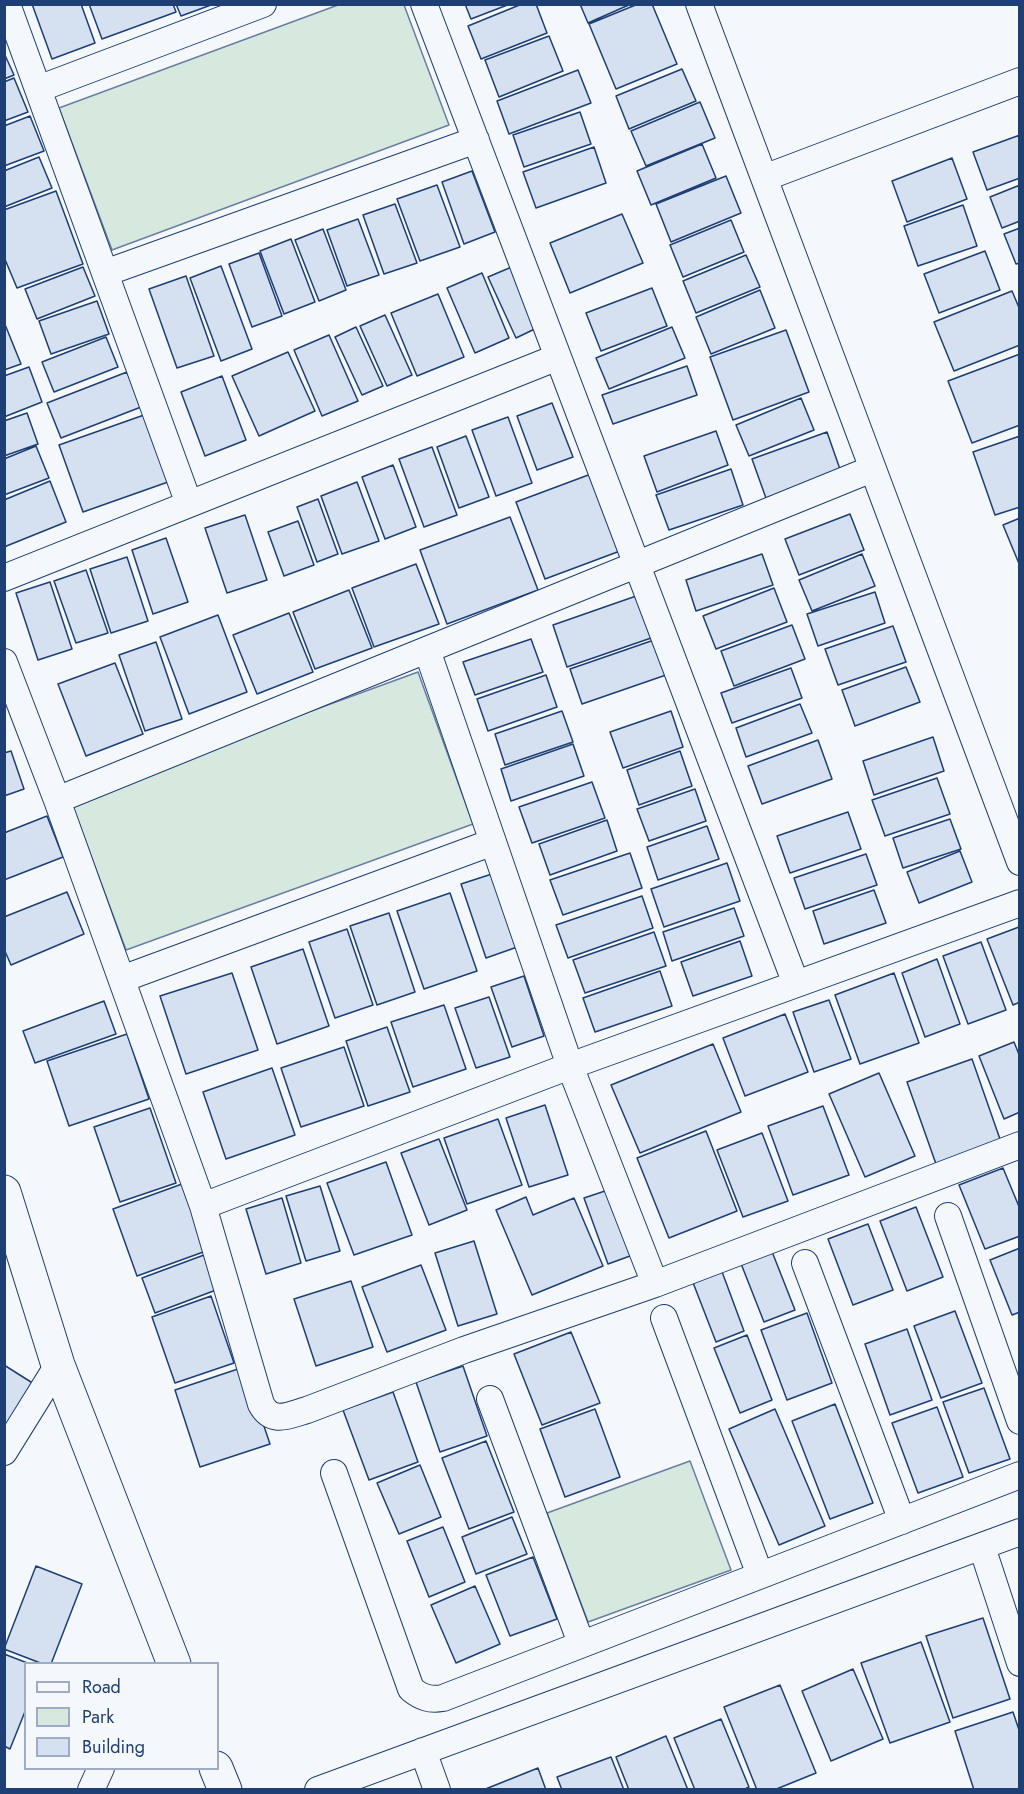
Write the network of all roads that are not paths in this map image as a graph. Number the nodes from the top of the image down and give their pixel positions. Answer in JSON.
{"nodes":[{"id":1,"x":7,"y":4,"type":"edge"},
{"id":2,"x":263,"y":4,"type":"edge"},
{"id":3,"x":424,"y":4,"type":"edge"},
{"id":4,"x":699,"y":4,"type":"edge"},
{"id":5,"x":1020,"y":81,"type":"edge"},
{"id":6,"x":38,"y":89,"type":"junction"},
{"id":7,"x":476,"y":140,"type":"junction"},
{"id":8,"x":764,"y":178,"type":"junction"},
{"id":9,"x":105,"y":273,"type":"junction"},
{"id":10,"x":558,"y":357,"type":"junction"},
{"id":11,"x":872,"y":469,"type":"junction"},
{"id":12,"x":189,"y":504,"type":"junction"},
{"id":13,"x":637,"y":564,"type":"junction"},
{"id":14,"x":4,"y":578,"type":"edge"},
{"id":15,"x":427,"y":650,"type":"junction"},
{"id":16,"x":4,"y":662,"type":"edge"},
{"id":17,"x":57,"y":800,"type":"junction"},
{"id":18,"x":493,"y":842,"type":"junction"},
{"id":19,"x":1020,"y":862,"type":"edge"},
{"id":20,"x":1020,"y":903,"type":"edge"},
{"id":21,"x":122,"y":979,"type":"junction"},
{"id":22,"x":796,"y":984,"type":"junction"},
{"id":23,"x":570,"y":1066,"type":"junction"},
{"id":24,"x":1020,"y":1145,"type":"edge"},
{"id":25,"x":7,"y":1205,"type":"edge"},
{"id":26,"x":203,"y":1206,"type":"junction"},
{"id":27,"x":948,"y":1216,"type":"dead end"},
{"id":28,"x":805,"y":1263,"type":"dead end"},
{"id":29,"x":655,"y":1284,"type":"junction"},
{"id":30,"x":664,"y":1318,"type":"dead end"},
{"id":31,"x":58,"y":1365,"type":"junction"},
{"id":32,"x":490,"y":1399,"type":"dead end"},
{"id":33,"x":1020,"y":1421,"type":"edge"},
{"id":34,"x":4,"y":1452,"type":"edge"},
{"id":35,"x":334,"y":1473,"type":"dead end"},
{"id":36,"x":1020,"y":1475,"type":"edge"},
{"id":37,"x":902,"y":1521,"type":"junction"},
{"id":38,"x":1020,"y":1532,"type":"edge"},
{"id":39,"x":982,"y":1546,"type":"junction"},
{"id":40,"x":760,"y":1575,"type":"junction"},
{"id":41,"x":581,"y":1643,"type":"junction"},
{"id":42,"x":167,"y":1658,"type":"edge"},
{"id":43,"x":1020,"y":1663,"type":"edge"},
{"id":44,"x":423,"y":1751,"type":"junction"},
{"id":45,"x":100,"y":1770,"type":"edge"},
{"id":46,"x":217,"y":1770,"type":"edge"},
{"id":47,"x":91,"y":1790,"type":"edge"},
{"id":48,"x":225,"y":1790,"type":"edge"},
{"id":49,"x":318,"y":1790,"type":"edge"},
{"id":50,"x":437,"y":1790,"type":"edge"}],
"edges":[{"from":1,"to":6,"type":"street"},
{"from":2,"to":6,"type":"street"},
{"from":3,"to":7,"type":"street"},
{"from":4,"to":8,"type":"street"},
{"from":5,"to":8,"type":"street"},
{"from":6,"to":9,"type":"street"},
{"from":7,"to":9,"type":"street"},
{"from":7,"to":10,"type":"street"},
{"from":8,"to":11,"type":"street"},
{"from":9,"to":12,"type":"street"},
{"from":10,"to":12,"type":"street"},
{"from":10,"to":13,"type":"street"},
{"from":11,"to":13,"type":"street"},
{"from":11,"to":19,"type":"street"},
{"from":12,"to":14,"type":"street"},
{"from":13,"to":15,"type":"street"},
{"from":13,"to":22,"type":"street"},
{"from":15,"to":17,"type":"street"},
{"from":15,"to":18,"type":"street"},
{"from":16,"to":17,"type":"street"},
{"from":17,"to":21,"type":"street"},
{"from":18,"to":21,"type":"street"},
{"from":18,"to":23,"type":"street"},
{"from":20,"to":22,"type":"street"},
{"from":21,"to":26,"type":"street"},
{"from":22,"to":23,"type":"street"},
{"from":23,"to":26,"type":"street"},
{"from":23,"to":29,"type":"street"},
{"from":24,"to":29,"type":"street"},
{"from":25,"to":31,"type":"street"},
{"from":26,"to":29,"type":"street"},
{"from":27,"to":33,"type":"street"},
{"from":28,"to":37,"type":"street"},
{"from":30,"to":40,"type":"street"},
{"from":31,"to":34,"type":"street"},
{"from":31,"to":42,"type":"street"},
{"from":32,"to":41,"type":"street"},
{"from":35,"to":41,"type":"street"},
{"from":36,"to":37,"type":"street"},
{"from":37,"to":40,"type":"street"},
{"from":38,"to":39,"type":"street"},
{"from":39,"to":43,"type":"street"},
{"from":39,"to":44,"type":"street"},
{"from":40,"to":41,"type":"street"},
{"from":44,"to":49,"type":"street"},
{"from":44,"to":50,"type":"street"},
{"from":45,"to":47,"type":"street"},
{"from":46,"to":48,"type":"street"}]}
